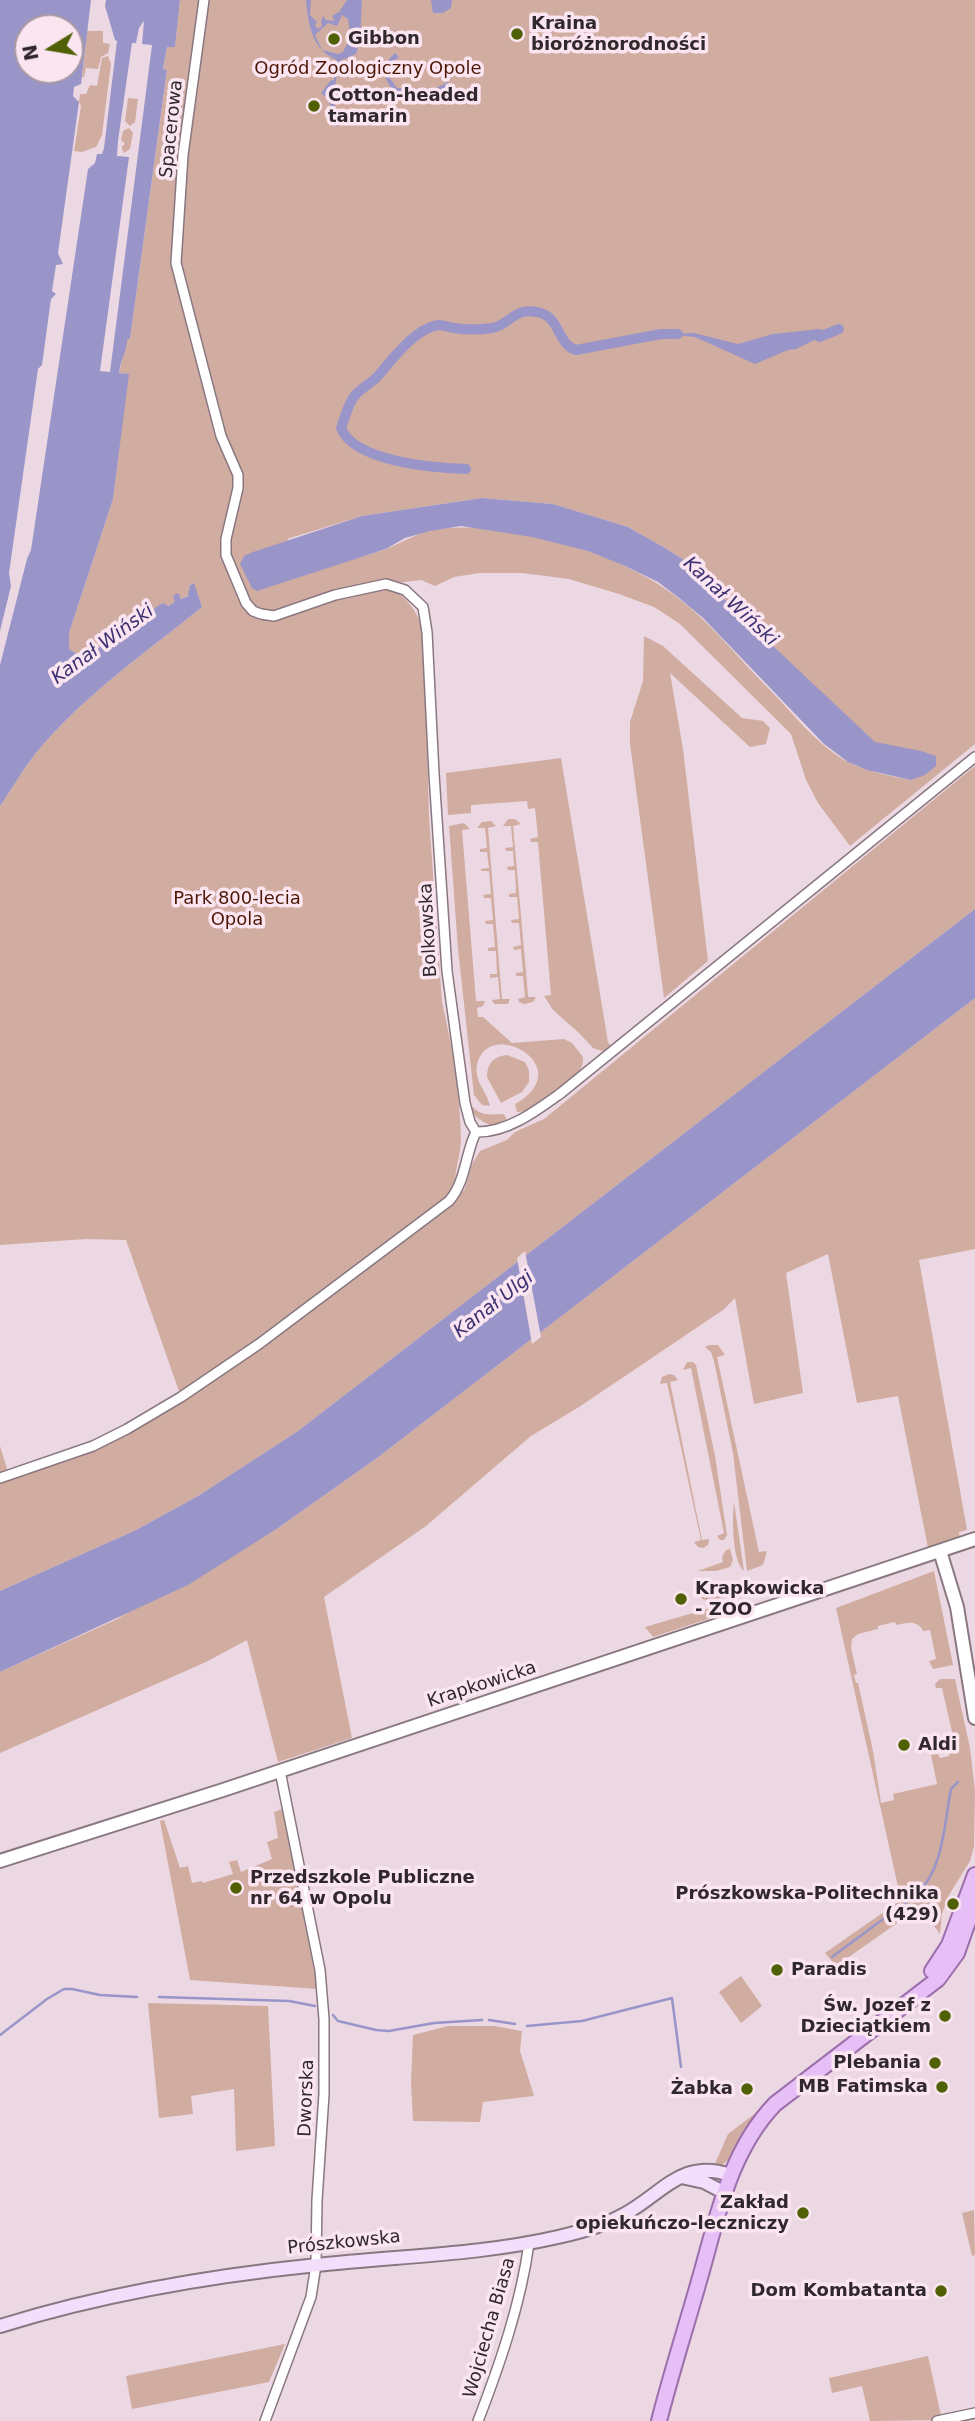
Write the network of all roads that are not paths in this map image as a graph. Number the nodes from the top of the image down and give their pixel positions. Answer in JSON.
{"nodes":[{"id":1,"x":204,"y":0,"type":"edge"},
{"id":2,"x":405,"y":590,"type":"joint"},
{"id":3,"x":975,"y":757,"type":"edge"},
{"id":4,"x":476,"y":1132,"type":"junction"},
{"id":5,"x":0,"y":1479,"type":"edge"},
{"id":6,"x":975,"y":1539,"type":"edge"},
{"id":7,"x":940,"y":1551,"type":"junction"},
{"id":8,"x":975,"y":1718,"type":"edge"},
{"id":9,"x":280,"y":1771,"type":"junction"},
{"id":10,"x":0,"y":1861,"type":"edge"},
{"id":11,"x":975,"y":1875,"type":"edge"},
{"id":12,"x":975,"y":1902,"type":"edge"},
{"id":13,"x":895,"y":2010,"type":"junction"},
{"id":14,"x":731,"y":2175,"type":"junction"},
{"id":15,"x":681,"y":2177,"type":"junction"},
{"id":16,"x":725,"y":2193,"type":"junction"},
{"id":17,"x":529,"y":2243,"type":"junction"},
{"id":18,"x":316,"y":2265,"type":"junction"},
{"id":19,"x":0,"y":2326,"type":"edge"},
{"id":20,"x":975,"y":2413,"type":"edge"},
{"id":21,"x":265,"y":2421,"type":"edge"},
{"id":22,"x":478,"y":2421,"type":"edge"},
{"id":23,"x":659,"y":2421,"type":"edge"},
{"id":24,"x":937,"y":2421,"type":"edge"}],
"edges":[{"from":1,"to":2,"type":"street","name":"Spacerowa"},
{"from":2,"to":4,"type":"street","name":"Bolkowska"},
{"from":3,"to":4,"type":"street"},
{"from":4,"to":5,"type":"street"},
{"from":6,"to":7,"type":"street","name":"Krapkowicka"},
{"from":7,"to":8,"type":"street"},
{"from":7,"to":9,"type":"street","name":"Krapkowicka"},
{"from":9,"to":10,"type":"street","name":"Krapkowicka"},
{"from":9,"to":18,"type":"street","name":"Dworska"},
{"from":11,"to":13,"type":"main road"},
{"from":12,"to":13,"type":"main road"},
{"from":13,"to":14,"type":"main road"},
{"from":14,"to":15,"type":"main road","name":"Prószkowska"},
{"from":14,"to":16,"type":"main road"},
{"from":15,"to":16,"type":"main road"},
{"from":15,"to":17,"type":"main road","name":"Prószkowska"},
{"from":16,"to":23,"type":"main road"},
{"from":17,"to":18,"type":"main road","name":"Prószkowska"},
{"from":17,"to":22,"type":"street","name":"Wojciecha Biasa"},
{"from":18,"to":19,"type":"main road","name":"Prószkowska"},
{"from":18,"to":21,"type":"street","name":"Dworska"},
{"from":20,"to":24,"type":"street"}]}
